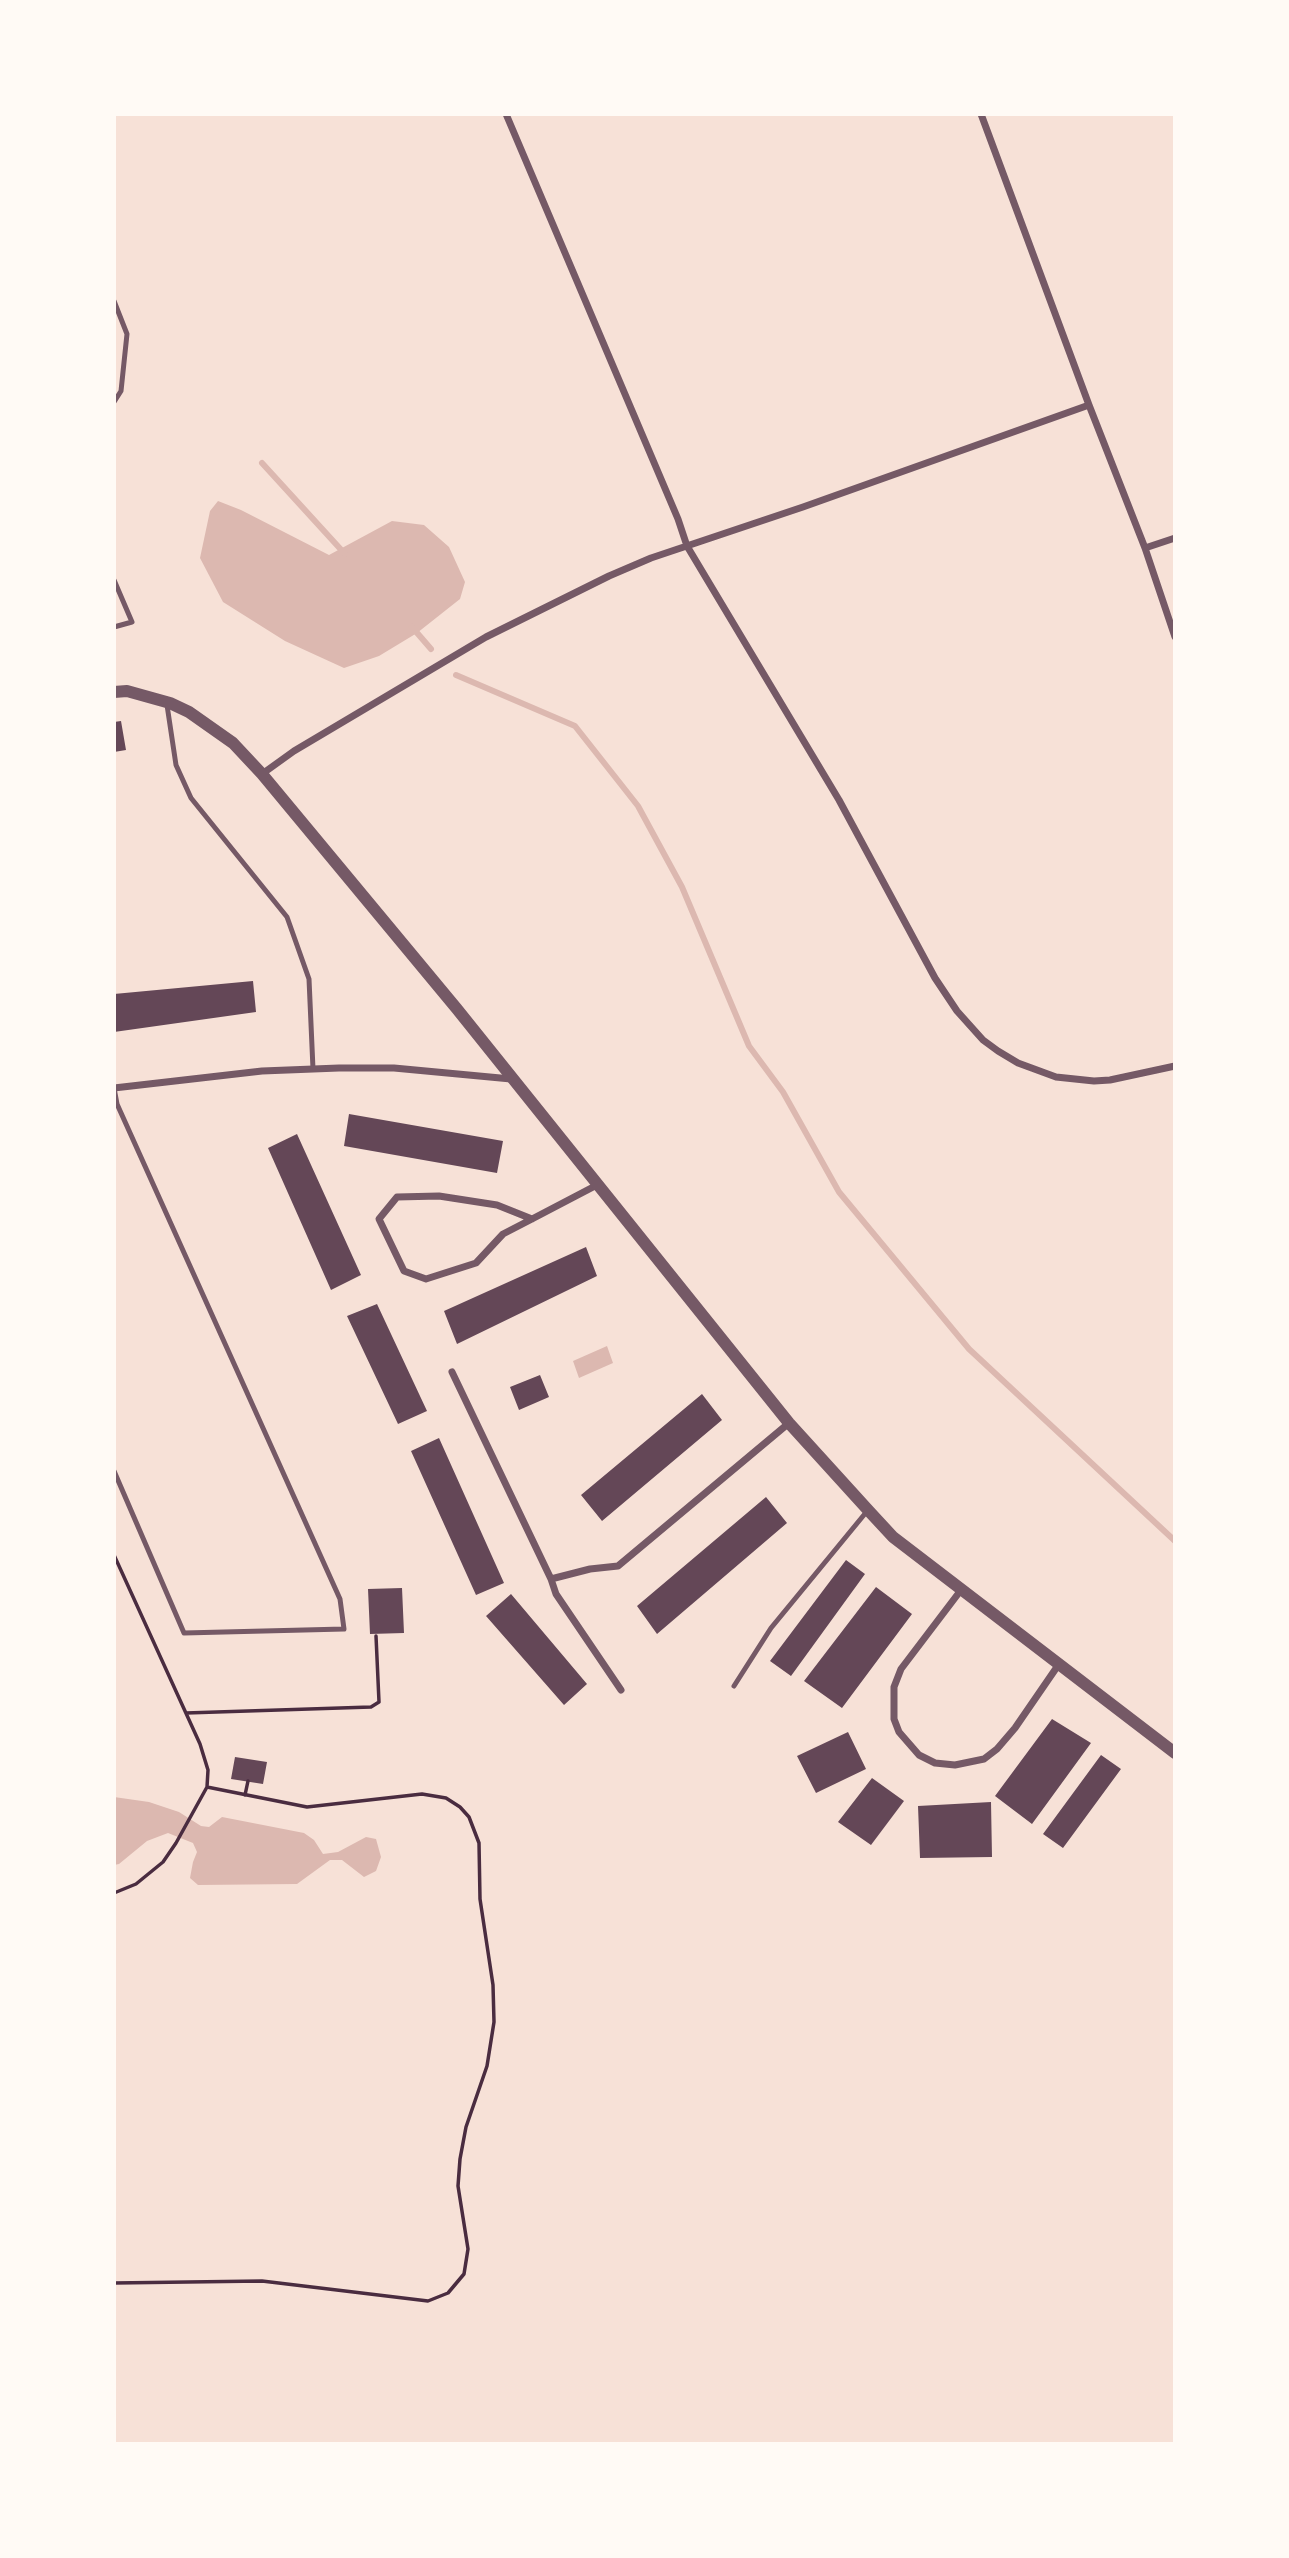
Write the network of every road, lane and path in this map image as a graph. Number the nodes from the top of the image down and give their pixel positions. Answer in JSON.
{"nodes":[{"id":1,"x":506,"y":114,"type":"edge"},
{"id":2,"x":981,"y":114,"type":"edge"},
{"id":3,"x":114,"y":301,"type":"edge"},
{"id":4,"x":114,"y":402,"type":"edge"},
{"id":5,"x":1089,"y":405,"type":"junction"},
{"id":6,"x":1175,"y":538,"type":"edge"},
{"id":7,"x":687,"y":546,"type":"junction"},
{"id":8,"x":1145,"y":548,"type":"junction"},
{"id":9,"x":114,"y":580,"type":"edge"},
{"id":10,"x":114,"y":627,"type":"edge"},
{"id":11,"x":1175,"y":637,"type":"edge"},
{"id":12,"x":114,"y":692,"type":"edge"},
{"id":13,"x":167,"y":702,"type":"junction"},
{"id":14,"x":261,"y":774,"type":"junction"},
{"id":15,"x":1174,"y":1067,"type":"edge"},
{"id":16,"x":313,"y":1069,"type":"junction"},
{"id":17,"x":511,"y":1079,"type":"junction"},
{"id":18,"x":114,"y":1088,"type":"edge"},
{"id":19,"x":597,"y":1185,"type":"junction"},
{"id":20,"x":532,"y":1219,"type":"junction"},
{"id":21,"x":452,"y":1372,"type":"dead end"},
{"id":22,"x":789,"y":1423,"type":"junction"},
{"id":23,"x":114,"y":1471,"type":"edge"},
{"id":24,"x":868,"y":1510,"type":"junction"},
{"id":25,"x":114,"y":1555,"type":"edge"},
{"id":26,"x":551,"y":1579,"type":"junction"},
{"id":27,"x":961,"y":1590,"type":"junction"},
{"id":28,"x":376,"y":1636,"type":"dead end"},
{"id":29,"x":1059,"y":1664,"type":"junction"},
{"id":30,"x":734,"y":1686,"type":"dead end"},
{"id":31,"x":621,"y":1690,"type":"dead end"},
{"id":32,"x":186,"y":1713,"type":"junction"},
{"id":33,"x":1175,"y":1753,"type":"edge"},
{"id":34,"x":248,"y":1782,"type":"dead end"},
{"id":35,"x":207,"y":1787,"type":"junction"},
{"id":36,"x":245,"y":1795,"type":"junction"},
{"id":37,"x":114,"y":1893,"type":"edge"},
{"id":38,"x":114,"y":2283,"type":"edge"}],
"edges":[{"from":1,"to":7,"type":"street"},
{"from":2,"to":5,"type":"street"},
{"from":3,"to":4,"type":"lane"},
{"from":5,"to":7,"type":"street"},
{"from":5,"to":8,"type":"street"},
{"from":6,"to":8,"type":"street"},
{"from":7,"to":14,"type":"street"},
{"from":7,"to":15,"type":"street"},
{"from":8,"to":11,"type":"street"},
{"from":9,"to":10,"type":"lane"},
{"from":12,"to":13,"type":"street"},
{"from":13,"to":14,"type":"street"},
{"from":13,"to":16,"type":"lane"},
{"from":14,"to":17,"type":"street"},
{"from":16,"to":17,"type":"street"},
{"from":16,"to":18,"type":"street"},
{"from":17,"to":19,"type":"street"},
{"from":18,"to":23,"type":"lane"},
{"from":19,"to":20,"type":"street"},
{"from":19,"to":22,"type":"street"},
{"from":20,"to":20,"type":"street"},
{"from":21,"to":26,"type":"street"},
{"from":22,"to":24,"type":"street"},
{"from":22,"to":26,"type":"street"},
{"from":24,"to":27,"type":"street"},
{"from":24,"to":30,"type":"lane"},
{"from":25,"to":32,"type":"path"},
{"from":26,"to":31,"type":"street"},
{"from":27,"to":29,"type":"street"},
{"from":27,"to":29,"type":"street"},
{"from":28,"to":32,"type":"path"},
{"from":29,"to":33,"type":"street"},
{"from":32,"to":35,"type":"path"},
{"from":34,"to":36,"type":"path"},
{"from":35,"to":36,"type":"path"},
{"from":35,"to":37,"type":"path"},
{"from":36,"to":38,"type":"path"}]}
